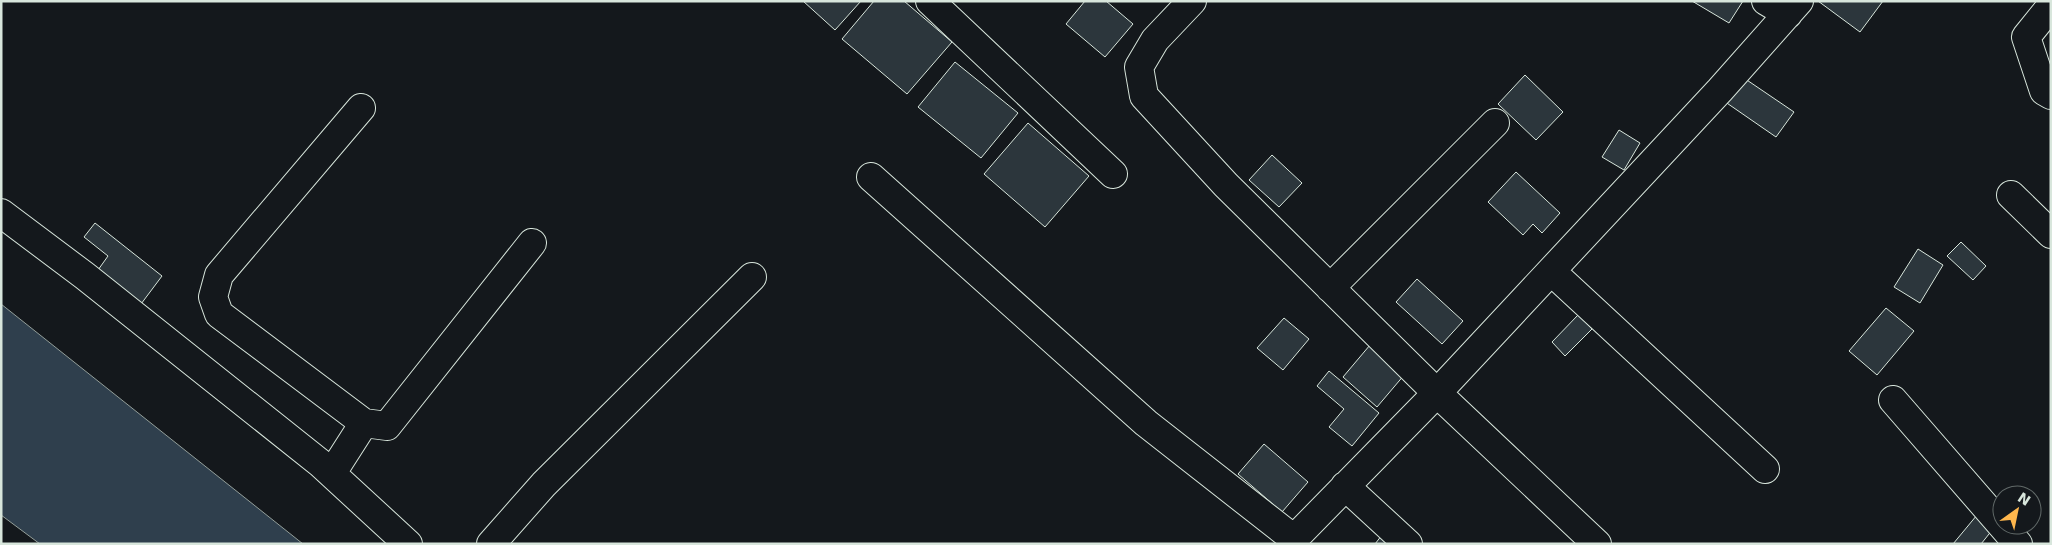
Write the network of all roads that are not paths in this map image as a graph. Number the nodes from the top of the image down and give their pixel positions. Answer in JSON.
{"nodes":[{"id":1,"x":930,"y":1,"type":"edge"},
{"id":2,"x":1192,"y":1,"type":"edge"},
{"id":3,"x":1784,"y":5,"type":"edge"},
{"id":4,"x":2051,"y":6,"type":"edge"},
{"id":5,"x":2051,"y":95,"type":"edge"},
{"id":6,"x":361,"y":108,"type":"dead end"},
{"id":7,"x":1494,"y":123,"type":"dead end"},
{"id":8,"x":1113,"y":174,"type":"dead end"},
{"id":9,"x":871,"y":177,"type":"dead end"},
{"id":10,"x":2011,"y":195,"type":"dead end"},
{"id":11,"x":1,"y":213,"type":"edge"},
{"id":12,"x":2051,"y":234,"type":"edge"},
{"id":13,"x":532,"y":243,"type":"dead end"},
{"id":14,"x":1551,"y":271,"type":"junction"},
{"id":15,"x":752,"y":277,"type":"dead end"},
{"id":16,"x":1330,"y":288,"type":"junction"},
{"id":17,"x":1437,"y":393,"type":"junction"},
{"id":18,"x":1893,"y":400,"type":"dead end"},
{"id":19,"x":364,"y":423,"type":"junction"},
{"id":20,"x":1765,"y":469,"type":"dead end"},
{"id":21,"x":332,"y":473,"type":"junction"},
{"id":22,"x":1345,"y":486,"type":"junction"},
{"id":23,"x":1292,"y":541,"type":"edge"},
{"id":24,"x":408,"y":544,"type":"edge"},
{"id":25,"x":491,"y":544,"type":"edge"},
{"id":26,"x":1408,"y":544,"type":"edge"},
{"id":27,"x":1597,"y":544,"type":"edge"},
{"id":28,"x":2018,"y":544,"type":"edge"}],
"edges":[{"from":1,"to":8,"type":"street"},
{"from":2,"to":16,"type":"street"},
{"from":3,"to":14,"type":"street"},
{"from":4,"to":5,"type":"street"},
{"from":6,"to":19,"type":"street"},
{"from":7,"to":16,"type":"street"},
{"from":9,"to":23,"type":"street"},
{"from":10,"to":12,"type":"street"},
{"from":11,"to":21,"type":"street"},
{"from":13,"to":19,"type":"street"},
{"from":14,"to":17,"type":"street"},
{"from":14,"to":20,"type":"street"},
{"from":15,"to":25,"type":"street"},
{"from":16,"to":17,"type":"street"},
{"from":17,"to":22,"type":"street"},
{"from":17,"to":27,"type":"street"},
{"from":18,"to":28,"type":"street"},
{"from":19,"to":21,"type":"street"},
{"from":21,"to":24,"type":"street"},
{"from":22,"to":23,"type":"street"},
{"from":22,"to":26,"type":"street"}]}
